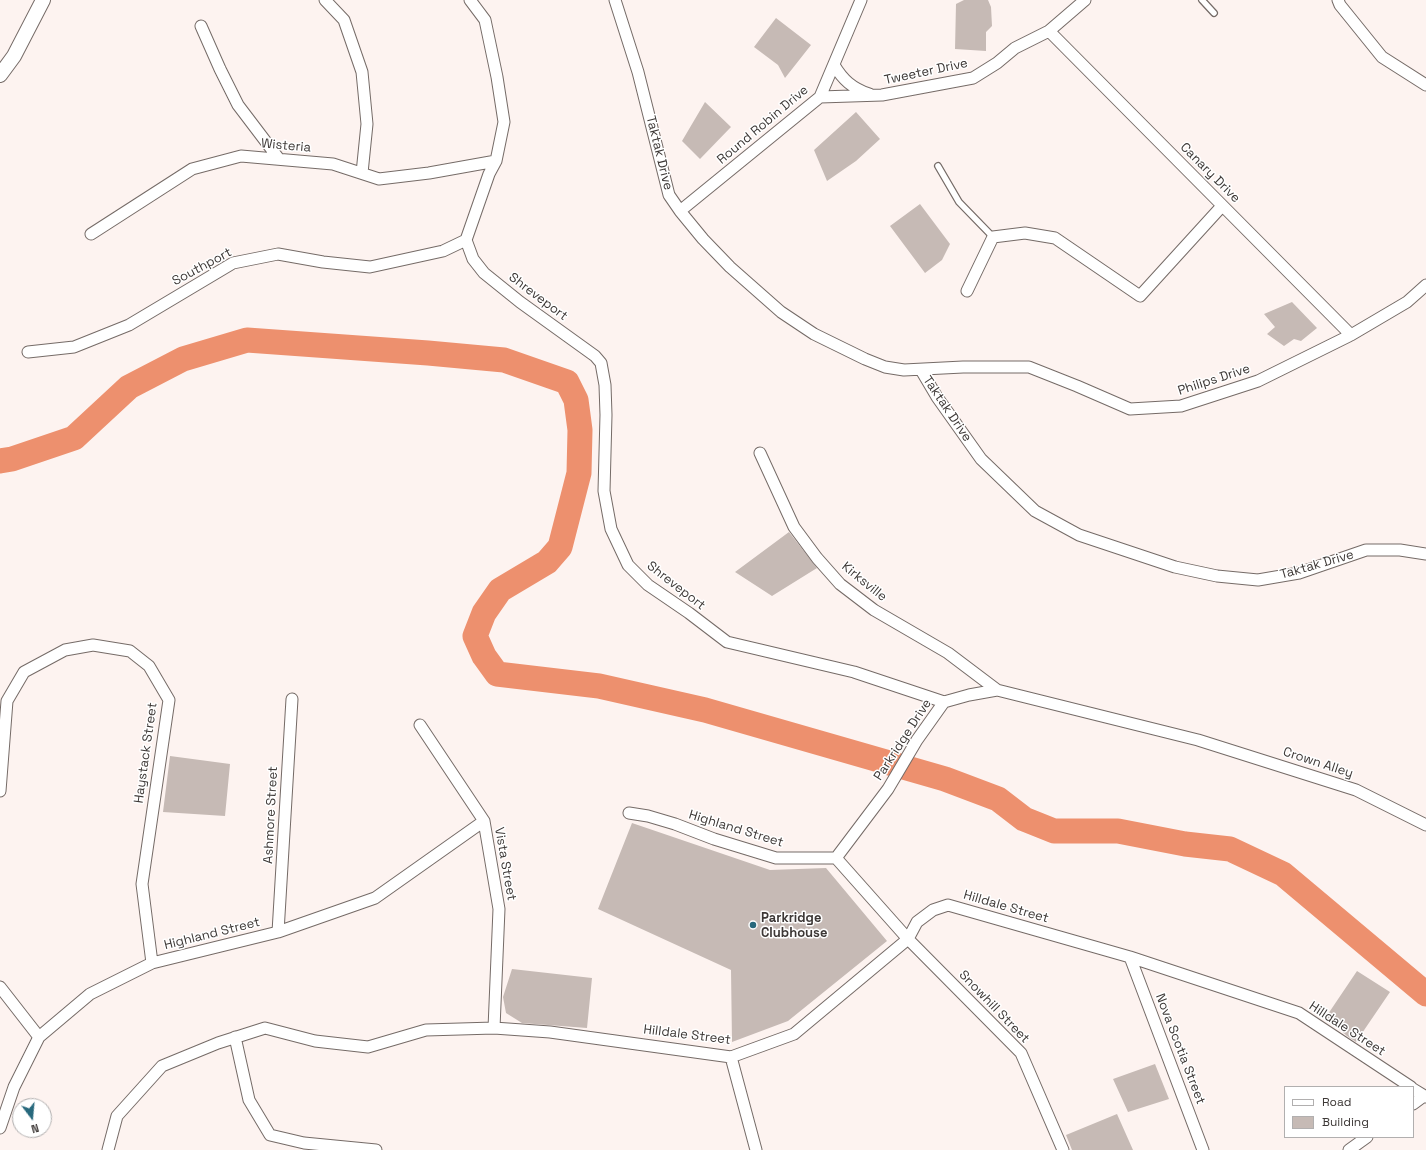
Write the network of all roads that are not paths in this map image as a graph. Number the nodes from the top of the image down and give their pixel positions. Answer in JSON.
{"nodes":[{"id":1,"x":43,"y":0,"type":"edge"},
{"id":2,"x":325,"y":0,"type":"edge"},
{"id":3,"x":470,"y":0,"type":"edge"},
{"id":4,"x":615,"y":0,"type":"edge"},
{"id":5,"x":861,"y":0,"type":"edge"},
{"id":6,"x":1085,"y":0,"type":"edge"},
{"id":7,"x":1202,"y":0,"type":"edge"},
{"id":8,"x":1338,"y":0,"type":"edge"},
{"id":9,"x":1214,"y":13,"type":"dead end"},
{"id":10,"x":201,"y":26,"type":"dead end"},
{"id":11,"x":1049,"y":31,"type":"junction"},
{"id":12,"x":834,"y":65,"type":"junction"},
{"id":13,"x":0,"y":75,"type":"edge"},
{"id":14,"x":1426,"y":85,"type":"edge"},
{"id":15,"x":874,"y":95,"type":"junction"},
{"id":16,"x":820,"y":97,"type":"junction"},
{"id":17,"x":279,"y":159,"type":"junction"},
{"id":18,"x":496,"y":161,"type":"junction"},
{"id":19,"x":938,"y":166,"type":"dead end"},
{"id":20,"x":362,"y":173,"type":"junction"},
{"id":21,"x":1222,"y":206,"type":"junction"},
{"id":22,"x":680,"y":211,"type":"junction"},
{"id":23,"x":91,"y":234,"type":"dead end"},
{"id":24,"x":993,"y":237,"type":"junction"},
{"id":25,"x":466,"y":240,"type":"junction"},
{"id":26,"x":1426,"y":285,"type":"edge"},
{"id":27,"x":967,"y":291,"type":"dead end"},
{"id":28,"x":1351,"y":335,"type":"junction"},
{"id":29,"x":28,"y":352,"type":"dead end"},
{"id":30,"x":921,"y":370,"type":"junction"},
{"id":31,"x":760,"y":453,"type":"dead end"},
{"id":32,"x":1426,"y":554,"type":"edge"},
{"id":33,"x":997,"y":690,"type":"junction"},
{"id":34,"x":292,"y":699,"type":"dead end"},
{"id":35,"x":944,"y":702,"type":"junction"},
{"id":36,"x":420,"y":725,"type":"dead end"},
{"id":37,"x":1198,"y":740,"type":"joint"},
{"id":38,"x":0,"y":791,"type":"edge"},
{"id":39,"x":629,"y":814,"type":"dead end"},
{"id":40,"x":484,"y":822,"type":"junction"},
{"id":41,"x":1426,"y":825,"type":"edge"},
{"id":42,"x":836,"y":858,"type":"junction"},
{"id":43,"x":278,"y":932,"type":"junction"},
{"id":44,"x":908,"y":939,"type":"junction"},
{"id":45,"x":1130,"y":957,"type":"junction"},
{"id":46,"x":152,"y":963,"type":"junction"},
{"id":47,"x":0,"y":987,"type":"edge"},
{"id":48,"x":494,"y":1028,"type":"junction"},
{"id":49,"x":235,"y":1037,"type":"junction"},
{"id":50,"x":39,"y":1038,"type":"junction"},
{"id":51,"x":731,"y":1057,"type":"junction"},
{"id":52,"x":1409,"y":1086,"type":"edge"},
{"id":53,"x":1414,"y":1089,"type":"edge"},
{"id":54,"x":1425,"y":1097,"type":"edge"},
{"id":55,"x":1414,"y":1103,"type":"edge"},
{"id":56,"x":0,"y":1128,"type":"edge"},
{"id":57,"x":1366,"y":1138,"type":"edge"},
{"id":58,"x":108,"y":1150,"type":"edge"},
{"id":59,"x":376,"y":1150,"type":"edge"},
{"id":60,"x":756,"y":1150,"type":"edge"},
{"id":61,"x":1063,"y":1150,"type":"edge"},
{"id":62,"x":1203,"y":1150,"type":"edge"},
{"id":63,"x":1349,"y":1150,"type":"edge"}],
"edges":[{"from":1,"to":13,"type":"street"},
{"from":2,"to":20,"type":"street"},
{"from":3,"to":18,"type":"street"},
{"from":4,"to":22,"type":"street","name":"Taktak Drive"},
{"from":5,"to":12,"type":"street","name":"Round Robin Drive"},
{"from":6,"to":11,"type":"street","name":"Tweeter Drive"},
{"from":7,"to":9,"type":"lane"},
{"from":8,"to":14,"type":"street"},
{"from":10,"to":17,"type":"street"},
{"from":11,"to":15,"type":"street","name":"Tweeter Drive"},
{"from":11,"to":21,"type":"street","name":"Canary Drive"},
{"from":12,"to":15,"type":"street"},
{"from":12,"to":16,"type":"street","name":"Round Robin Drive"},
{"from":15,"to":16,"type":"street","name":"Tweeter Drive"},
{"from":16,"to":22,"type":"street","name":"Round Robin Drive"},
{"from":17,"to":20,"type":"street","name":"Wisteria"},
{"from":17,"to":23,"type":"street","name":"Wisteria"},
{"from":18,"to":20,"type":"street","name":"Wisteria"},
{"from":18,"to":25,"type":"street"},
{"from":19,"to":24,"type":"lane"},
{"from":21,"to":24,"type":"street"},
{"from":21,"to":28,"type":"street","name":"Canary Drive"},
{"from":22,"to":30,"type":"street","name":"Taktak Drive"},
{"from":24,"to":27,"type":"street"},
{"from":25,"to":29,"type":"street","name":"Southport"},
{"from":25,"to":35,"type":"street","name":"Shreveport"},
{"from":26,"to":28,"type":"street","name":"Philips Drive"},
{"from":28,"to":30,"type":"street","name":"Philips Drive"},
{"from":30,"to":32,"type":"street","name":"Taktak Drive"},
{"from":31,"to":33,"type":"street","name":"Kirksville"},
{"from":33,"to":35,"type":"street","name":"Parkridge Drive"},
{"from":33,"to":37,"type":"street","name":"Parkridge Drive"},
{"from":34,"to":43,"type":"street","name":"Ashmore Street"},
{"from":35,"to":42,"type":"street","name":"Parkridge Drive"},
{"from":36,"to":40,"type":"street","name":"Vista Street"},
{"from":37,"to":41,"type":"street","name":"Crown Alley"},
{"from":38,"to":46,"type":"street","name":"Haystack Street"},
{"from":39,"to":42,"type":"street","name":"Highland Street"},
{"from":40,"to":43,"type":"street","name":"Highland Street"},
{"from":40,"to":48,"type":"street","name":"Vista Street"},
{"from":42,"to":44,"type":"street"},
{"from":43,"to":46,"type":"street","name":"Highland Street"},
{"from":44,"to":45,"type":"street","name":"Hilldale Street"},
{"from":44,"to":51,"type":"street","name":"Hilldale Street"},
{"from":44,"to":61,"type":"street","name":"Snowhill Street"},
{"from":45,"to":52,"type":"street","name":"Hilldale Street"},
{"from":45,"to":62,"type":"street","name":"Nova Scotia Street"},
{"from":46,"to":50,"type":"street","name":"Highland Street"},
{"from":47,"to":50,"type":"street"},
{"from":48,"to":49,"type":"street","name":"Hilldale Street"},
{"from":48,"to":51,"type":"street","name":"Hilldale Street"},
{"from":49,"to":58,"type":"street","name":"Hilldale Street"},
{"from":49,"to":59,"type":"street"},
{"from":50,"to":56,"type":"street","name":"Highland Street"},
{"from":51,"to":60,"type":"street"},
{"from":53,"to":54,"type":"street","name":"Hilldale Street"},
{"from":54,"to":55,"type":"street"},
{"from":57,"to":63,"type":"street"}]}
